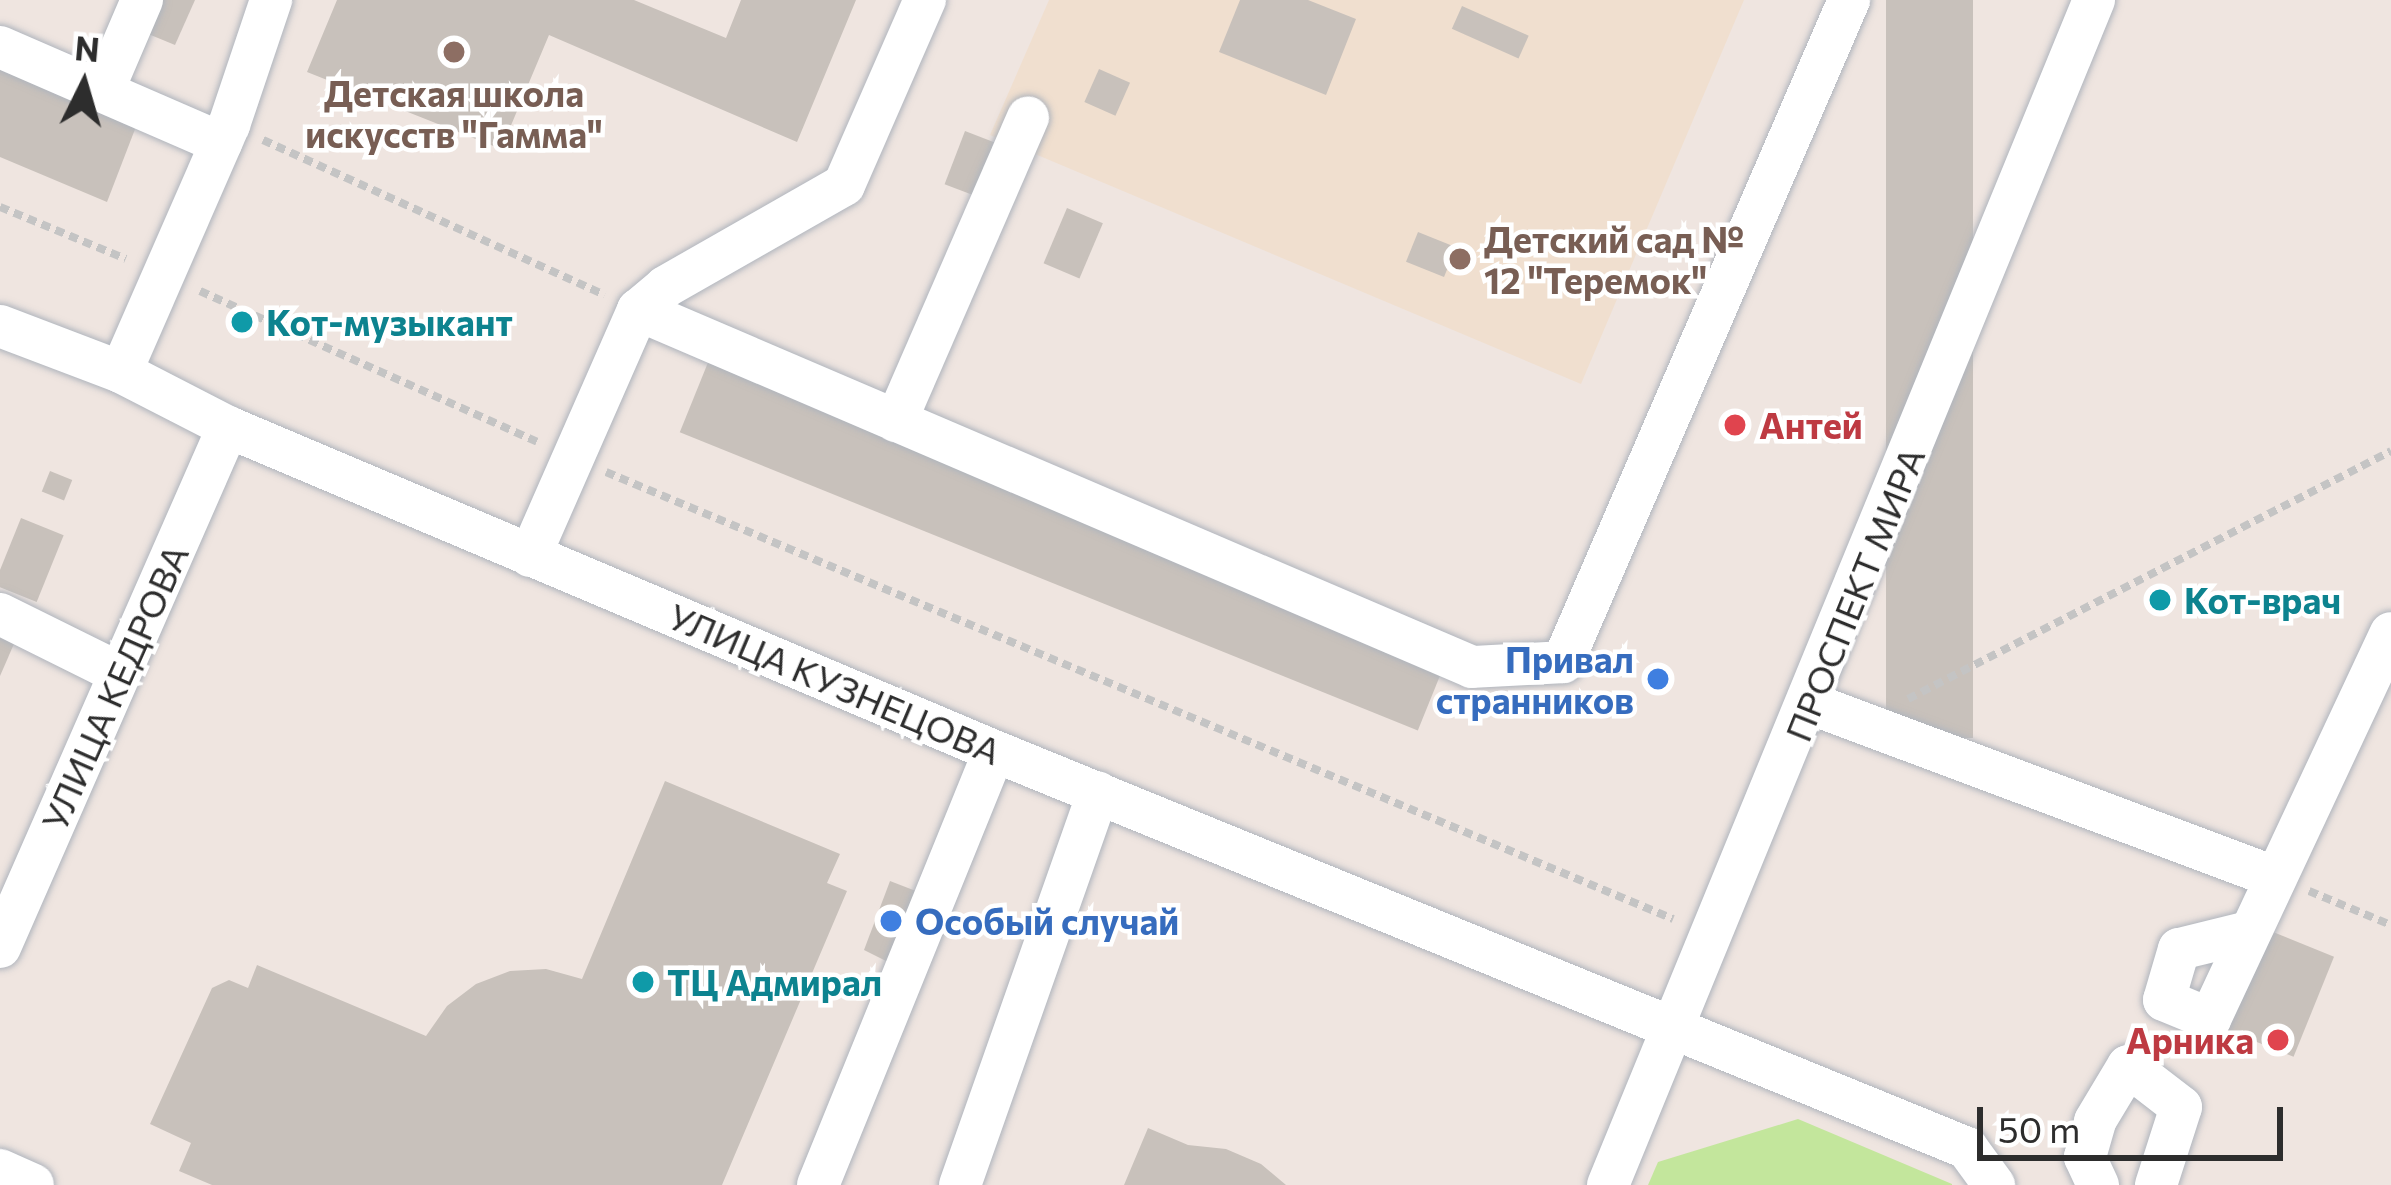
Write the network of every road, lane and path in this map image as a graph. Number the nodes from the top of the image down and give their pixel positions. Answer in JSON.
{"nodes":[{"id":1,"x":142,"y":0,"type":"edge"},
{"id":2,"x":271,"y":0,"type":"edge"},
{"id":3,"x":925,"y":0,"type":"edge"},
{"id":4,"x":1849,"y":0,"type":"edge"},
{"id":5,"x":2093,"y":0,"type":"edge"},
{"id":6,"x":0,"y":47,"type":"edge"},
{"id":7,"x":103,"y":91,"type":"junction"},
{"id":8,"x":1028,"y":118,"type":"dead end"},
{"id":9,"x":225,"y":134,"type":"junction"},
{"id":10,"x":638,"y":310,"type":"junction"},
{"id":11,"x":0,"y":326,"type":"edge"},
{"id":12,"x":121,"y":372,"type":"junction"},
{"id":13,"x":896,"y":421,"type":"junction"},
{"id":14,"x":228,"y":427,"type":"junction"},
{"id":15,"x":2391,"y":452,"type":"edge"},
{"id":16,"x":530,"y":556,"type":"junction"},
{"id":17,"x":0,"y":614,"type":"edge"},
{"id":18,"x":2391,"y":633,"type":"edge"},
{"id":19,"x":119,"y":673,"type":"junction"},
{"id":20,"x":1810,"y":703,"type":"junction"},
{"id":21,"x":1858,"y":724,"type":"junction"},
{"id":22,"x":994,"y":751,"type":"junction"},
{"id":23,"x":1098,"y":793,"type":"junction"},
{"id":24,"x":2274,"y":877,"type":"junction"},
{"id":25,"x":2391,"y":925,"type":"edge"},
{"id":26,"x":2249,"y":932,"type":"dead end"},
{"id":27,"x":0,"y":947,"type":"edge"},
{"id":28,"x":1676,"y":1028,"type":"junction"},
{"id":29,"x":0,"y":1171,"type":"edge"},
{"id":30,"x":33,"y":1185,"type":"edge"},
{"id":31,"x":818,"y":1185,"type":"edge"},
{"id":32,"x":960,"y":1185,"type":"edge"},
{"id":33,"x":1608,"y":1185,"type":"edge"},
{"id":34,"x":1994,"y":1185,"type":"edge"},
{"id":35,"x":2098,"y":1185,"type":"edge"},
{"id":36,"x":2156,"y":1185,"type":"edge"}],
"edges":[{"from":1,"to":7,"type":"street"},
{"from":2,"to":9,"type":"street"},
{"from":3,"to":10,"type":"street"},
{"from":4,"to":13,"type":"street"},
{"from":5,"to":20,"type":"street","name":"ПРОСПЕКТ МИРА"},
{"from":6,"to":7,"type":"street"},
{"from":7,"to":9,"type":"street"},
{"from":8,"to":13,"type":"street"},
{"from":9,"to":10,"type":"path"},
{"from":9,"to":12,"type":"street"},
{"from":10,"to":13,"type":"street"},
{"from":10,"to":16,"type":"street"},
{"from":11,"to":12,"type":"street","name":"УЛИЦА КУЗНЕЦОВА"},
{"from":12,"to":14,"type":"street","name":"УЛИЦА КУЗНЕЦОВА"},
{"from":14,"to":16,"type":"street","name":"УЛИЦА КУЗНЕЦОВА"},
{"from":14,"to":19,"type":"street","name":"УЛИЦА КЕДРОВА"},
{"from":15,"to":21,"type":"path"},
{"from":16,"to":22,"type":"street","name":"УЛИЦА КУЗНЕЦОВА"},
{"from":17,"to":19,"type":"street"},
{"from":18,"to":24,"type":"street"},
{"from":19,"to":27,"type":"street","name":"УЛИЦА КЕДРОВА"},
{"from":20,"to":21,"type":"street"},
{"from":20,"to":28,"type":"street","name":"ПРОСПЕКТ МИРА"},
{"from":21,"to":24,"type":"street"},
{"from":22,"to":23,"type":"street","name":"УЛИЦА КУЗНЕЦОВА"},
{"from":22,"to":31,"type":"street"},
{"from":23,"to":28,"type":"street","name":"УЛИЦА КУЗНЕЦОВА"},
{"from":23,"to":32,"type":"street"},
{"from":24,"to":25,"type":"path"},
{"from":24,"to":26,"type":"street"},
{"from":28,"to":33,"type":"street","name":"ПРОСПЕКТ МИРА"},
{"from":28,"to":34,"type":"street","name":"УЛИЦА КУЗНЕЦОВА"},
{"from":29,"to":30,"type":"street"},
{"from":35,"to":36,"type":"street"}]}
